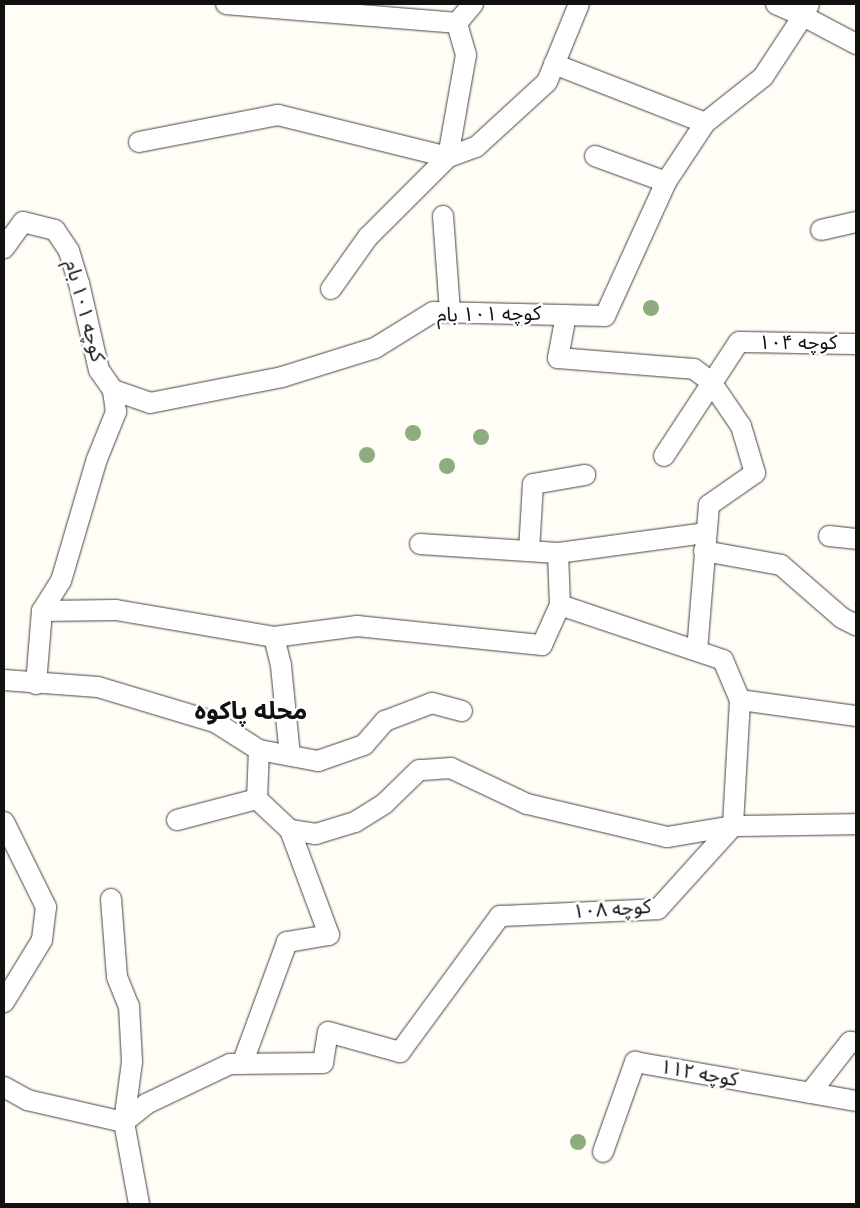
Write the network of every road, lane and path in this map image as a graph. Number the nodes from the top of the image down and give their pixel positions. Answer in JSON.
{"nodes":[{"id":1,"x":226,"y":4,"type":"edge"},
{"id":2,"x":473,"y":4,"type":"edge"},
{"id":3,"x":579,"y":4,"type":"edge"},
{"id":4,"x":776,"y":4,"type":"edge"},
{"id":5,"x":806,"y":10,"type":"edge"},
{"id":6,"x":457,"y":23,"type":"junction"},
{"id":7,"x":856,"y":44,"type":"edge"},
{"id":8,"x":554,"y":64,"type":"junction"},
{"id":9,"x":705,"y":123,"type":"junction"},
{"id":10,"x":140,"y":142,"type":"dead end"},
{"id":11,"x":595,"y":156,"type":"dead end"},
{"id":12,"x":448,"y":157,"type":"junction"},
{"id":13,"x":666,"y":182,"type":"junction"},
{"id":14,"x":443,"y":216,"type":"dead end"},
{"id":15,"x":856,"y":222,"type":"edge"},
{"id":16,"x":821,"y":230,"type":"dead end"},
{"id":17,"x":4,"y":248,"type":"edge"},
{"id":18,"x":331,"y":289,"type":"dead end"},
{"id":19,"x":450,"y":312,"type":"junction"},
{"id":20,"x":566,"y":315,"type":"junction"},
{"id":21,"x":856,"y":344,"type":"edge"},
{"id":22,"x":711,"y":382,"type":"junction"},
{"id":23,"x":113,"y":390,"type":"junction"},
{"id":24,"x":664,"y":456,"type":"dead end"},
{"id":25,"x":585,"y":476,"type":"dead end"},
{"id":26,"x":829,"y":536,"type":"dead end"},
{"id":27,"x":856,"y":539,"type":"edge"},
{"id":28,"x":705,"y":542,"type":"junction"},
{"id":29,"x":420,"y":544,"type":"dead end"},
{"id":30,"x":529,"y":551,"type":"junction"},
{"id":31,"x":558,"y":553,"type":"junction"},
{"id":32,"x":560,"y":605,"type":"junction"},
{"id":33,"x":42,"y":611,"type":"junction"},
{"id":34,"x":856,"y":625,"type":"edge"},
{"id":35,"x":274,"y":637,"type":"junction"},
{"id":36,"x":697,"y":651,"type":"junction"},
{"id":37,"x":4,"y":680,"type":"edge"},
{"id":38,"x":36,"y":684,"type":"junction"},
{"id":39,"x":740,"y":700,"type":"junction"},
{"id":40,"x":462,"y":711,"type":"dead end"},
{"id":41,"x":856,"y":716,"type":"edge"},
{"id":42,"x":259,"y":750,"type":"junction"},
{"id":43,"x":290,"y":756,"type":"junction"},
{"id":44,"x":256,"y":799,"type":"junction"},
{"id":45,"x":177,"y":820,"type":"dead end"},
{"id":46,"x":4,"y":822,"type":"edge"},
{"id":47,"x":856,"y":824,"type":"edge"},
{"id":48,"x":732,"y":826,"type":"junction"},
{"id":49,"x":290,"y":830,"type":"junction"},
{"id":50,"x":111,"y":899,"type":"dead end"},
{"id":51,"x":4,"y":1002,"type":"edge"},
{"id":52,"x":856,"y":1042,"type":"edge"},
{"id":53,"x":242,"y":1064,"type":"junction"},
{"id":54,"x":4,"y":1087,"type":"edge"},
{"id":55,"x":810,"y":1093,"type":"junction"},
{"id":56,"x":856,"y":1102,"type":"edge"},
{"id":57,"x":124,"y":1122,"type":"junction"},
{"id":58,"x":603,"y":1152,"type":"dead end"},
{"id":59,"x":140,"y":1204,"type":"edge"}],
"edges":[{"from":1,"to":6,"type":"street"},
{"from":2,"to":6,"type":"street"},
{"from":3,"to":8,"type":"street"},
{"from":4,"to":5,"type":"street"},
{"from":5,"to":7,"type":"street"},
{"from":5,"to":9,"type":"street","name":"کوچه ۱۰۱ بام"},
{"from":6,"to":12,"type":"street"},
{"from":8,"to":9,"type":"street"},
{"from":8,"to":12,"type":"street"},
{"from":9,"to":13,"type":"street","name":"کوچه ۱۰۱ بام"},
{"from":10,"to":12,"type":"street"},
{"from":11,"to":13,"type":"street"},
{"from":12,"to":18,"type":"street"},
{"from":13,"to":20,"type":"street","name":"کوچه ۱۰۱ بام"},
{"from":14,"to":19,"type":"street"},
{"from":15,"to":16,"type":"street"},
{"from":17,"to":23,"type":"street","name":"کوچه ۱۰۱ بام"},
{"from":19,"to":20,"type":"street","name":"کوچه ۱۰۱ بام"},
{"from":19,"to":23,"type":"street","name":"کوچه ۱۰۱ بام"},
{"from":20,"to":22,"type":"street"},
{"from":21,"to":22,"type":"street","name":"کوچه ۱۰۴"},
{"from":22,"to":24,"type":"street"},
{"from":22,"to":28,"type":"street"},
{"from":23,"to":33,"type":"street"},
{"from":25,"to":30,"type":"street"},
{"from":26,"to":27,"type":"street"},
{"from":28,"to":31,"type":"street"},
{"from":28,"to":34,"type":"street"},
{"from":28,"to":36,"type":"street"},
{"from":29,"to":30,"type":"street"},
{"from":30,"to":31,"type":"street"},
{"from":31,"to":32,"type":"street"},
{"from":32,"to":35,"type":"street"},
{"from":32,"to":36,"type":"street"},
{"from":33,"to":35,"type":"street"},
{"from":33,"to":38,"type":"street"},
{"from":35,"to":43,"type":"street"},
{"from":36,"to":39,"type":"street"},
{"from":37,"to":38,"type":"street"},
{"from":38,"to":42,"type":"street"},
{"from":39,"to":41,"type":"street"},
{"from":39,"to":48,"type":"street"},
{"from":40,"to":43,"type":"street"},
{"from":42,"to":43,"type":"street"},
{"from":42,"to":44,"type":"street"},
{"from":44,"to":45,"type":"street"},
{"from":44,"to":49,"type":"street"},
{"from":46,"to":51,"type":"street"},
{"from":47,"to":48,"type":"street"},
{"from":48,"to":49,"type":"street"},
{"from":48,"to":53,"type":"street","name":"کوچه ۱۰۸"},
{"from":49,"to":53,"type":"street"},
{"from":50,"to":57,"type":"street"},
{"from":52,"to":55,"type":"street"},
{"from":53,"to":57,"type":"street"},
{"from":54,"to":57,"type":"street"},
{"from":55,"to":56,"type":"street","name":"کوچه ۱۱۲"},
{"from":55,"to":58,"type":"street","name":"کوچه ۱۱۲"},
{"from":57,"to":59,"type":"street"}]}
